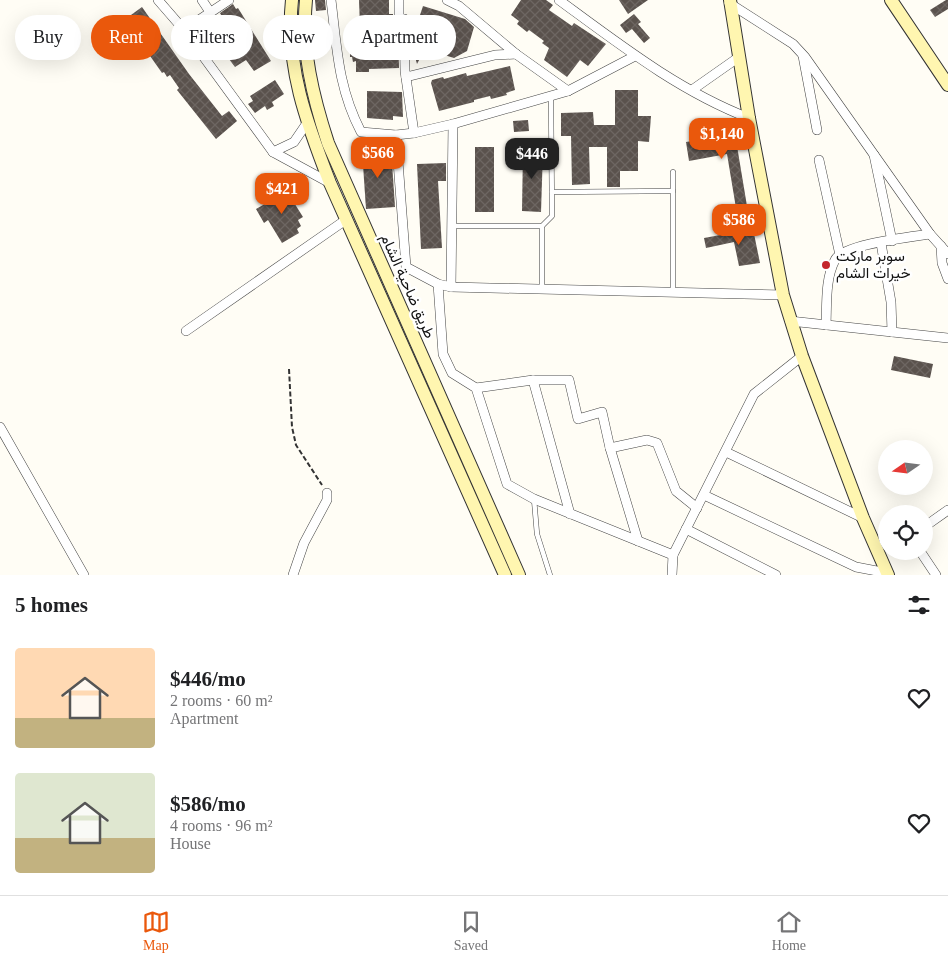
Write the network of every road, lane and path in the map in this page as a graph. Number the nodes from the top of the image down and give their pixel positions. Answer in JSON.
{"nodes":[{"id":1,"x":158,"y":0,"type":"edge"},
{"id":2,"x":202,"y":0,"type":"edge"},
{"id":3,"x":229,"y":0,"type":"edge"},
{"id":4,"x":292,"y":0,"type":"edge"},
{"id":5,"x":306,"y":0,"type":"edge"},
{"id":6,"x":331,"y":0,"type":"edge"},
{"id":7,"x":399,"y":0,"type":"edge"},
{"id":8,"x":447,"y":0,"type":"edge"},
{"id":9,"x":559,"y":0,"type":"edge"},
{"id":10,"x":891,"y":0,"type":"edge"},
{"id":11,"x":729,"y":2,"type":"edge"},
{"id":12,"x":210,"y":12,"type":"junction"},
{"id":13,"x":171,"y":15,"type":"edge"},
{"id":14,"x":206,"y":15,"type":"edge"},
{"id":15,"x":516,"y":54,"type":"junction"},
{"id":16,"x":802,"y":54,"type":"junction"},
{"id":17,"x":635,"y":56,"type":"junction"},
{"id":18,"x":739,"y":57,"type":"junction"},
{"id":19,"x":206,"y":60,"type":"edge"},
{"id":20,"x":406,"y":77,"type":"junction"},
{"id":21,"x":948,"y":85,"type":"edge"},
{"id":22,"x":692,"y":90,"type":"junction"},
{"id":23,"x":568,"y":91,"type":"junction"},
{"id":24,"x":551,"y":97,"type":"junction"},
{"id":25,"x":748,"y":118,"type":"junction"},
{"id":26,"x":307,"y":123,"type":"junction"},
{"id":27,"x":453,"y":124,"type":"junction"},
{"id":28,"x":817,"y":130,"type":"dead end"},
{"id":29,"x":414,"y":132,"type":"junction"},
{"id":30,"x":396,"y":135,"type":"junction"},
{"id":31,"x":873,"y":151,"type":"junction"},
{"id":32,"x":273,"y":152,"type":"junction"},
{"id":33,"x":819,"y":160,"type":"dead end"},
{"id":34,"x":673,"y":172,"type":"dead end"},
{"id":35,"x":330,"y":183,"type":"junction"},
{"id":36,"x":673,"y":191,"type":"junction"},
{"id":37,"x":552,"y":192,"type":"junction"},
{"id":38,"x":347,"y":219,"type":"junction"},
{"id":39,"x":452,"y":226,"type":"junction"},
{"id":40,"x":542,"y":226,"type":"junction"},
{"id":41,"x":930,"y":234,"type":"junction"},
{"id":42,"x":892,"y":241,"type":"junction"},
{"id":43,"x":881,"y":242,"type":"junction"},
{"id":44,"x":941,"y":246,"type":"junction"},
{"id":45,"x":948,"y":254,"type":"edge"},
{"id":46,"x":840,"y":255,"type":"junction"},
{"id":47,"x":948,"y":279,"type":"edge"},
{"id":48,"x":438,"y":284,"type":"junction"},
{"id":49,"x":450,"y":287,"type":"junction"},
{"id":50,"x":542,"y":289,"type":"junction"},
{"id":51,"x":673,"y":292,"type":"junction"},
{"id":52,"x":782,"y":295,"type":"junction"},
{"id":53,"x":790,"y":321,"type":"junction"},
{"id":54,"x":826,"y":325,"type":"junction"},
{"id":55,"x":186,"y":331,"type":"dead end"},
{"id":56,"x":892,"y":332,"type":"junction"},
{"id":57,"x":948,"y":338,"type":"edge"},
{"id":58,"x":802,"y":356,"type":"junction"},
{"id":59,"x":289,"y":370,"type":"dead end"},
{"id":60,"x":533,"y":380,"type":"junction"},
{"id":61,"x":476,"y":388,"type":"junction"},
{"id":62,"x":0,"y":427,"type":"edge"},
{"id":63,"x":610,"y":448,"type":"junction"},
{"id":64,"x":726,"y":452,"type":"junction"},
{"id":65,"x":327,"y":493,"type":"joint"},
{"id":66,"x":704,"y":494,"type":"junction"},
{"id":67,"x":534,"y":499,"type":"junction"},
{"id":68,"x":697,"y":508,"type":"junction"},
{"id":69,"x":948,"y":510,"type":"edge"},
{"id":70,"x":570,"y":514,"type":"junction"},
{"id":71,"x":863,"y":518,"type":"junction"},
{"id":72,"x":933,"y":521,"type":"edge"},
{"id":73,"x":686,"y":529,"type":"junction"},
{"id":74,"x":638,"y":541,"type":"junction"},
{"id":75,"x":878,"y":544,"type":"edge"},
{"id":76,"x":673,"y":555,"type":"junction"},
{"id":77,"x":884,"y":560,"type":"edge"},
{"id":78,"x":926,"y":560,"type":"edge"},
{"id":79,"x":888,"y":574,"type":"edge"},
{"id":80,"x":84,"y":575,"type":"edge"},
{"id":81,"x":293,"y":575,"type":"edge"},
{"id":82,"x":505,"y":575,"type":"edge"},
{"id":83,"x":519,"y":575,"type":"edge"},
{"id":84,"x":550,"y":575,"type":"edge"},
{"id":85,"x":672,"y":575,"type":"edge"},
{"id":86,"x":776,"y":575,"type":"edge"},
{"id":87,"x":936,"y":575,"type":"edge"}],
"edges":[{"from":1,"to":13,"type":"street"},
{"from":2,"to":12,"type":"street"},
{"from":3,"to":12,"type":"street"},
{"from":4,"to":26,"type":"main road","name":"طريق ضاحية الشام"},
{"from":5,"to":83,"type":"main road","name":"طريق ضاحية الشام"},
{"from":6,"to":30,"type":"street"},
{"from":7,"to":20,"type":"street"},
{"from":8,"to":15,"type":"street"},
{"from":9,"to":17,"type":"street"},
{"from":10,"to":21,"type":"main road"},
{"from":11,"to":16,"type":"street"},
{"from":11,"to":18,"type":"main road"},
{"from":12,"to":14,"type":"street"},
{"from":15,"to":20,"type":"street"},
{"from":15,"to":23,"type":"street"},
{"from":16,"to":28,"type":"street"},
{"from":16,"to":31,"type":"street"},
{"from":17,"to":22,"type":"street"},
{"from":17,"to":23,"type":"street"},
{"from":18,"to":22,"type":"street"},
{"from":18,"to":25,"type":"main road"},
{"from":19,"to":32,"type":"street"},
{"from":20,"to":29,"type":"street"},
{"from":22,"to":25,"type":"street"},
{"from":23,"to":24,"type":"street"},
{"from":24,"to":27,"type":"street"},
{"from":24,"to":37,"type":"lane"},
{"from":25,"to":52,"type":"main road"},
{"from":26,"to":32,"type":"street"},
{"from":26,"to":35,"type":"main road","name":"طريق ضاحية الشام"},
{"from":27,"to":29,"type":"street"},
{"from":27,"to":39,"type":"street"},
{"from":29,"to":30,"type":"street"},
{"from":30,"to":48,"type":"street"},
{"from":31,"to":41,"type":"street"},
{"from":31,"to":42,"type":"street"},
{"from":32,"to":35,"type":"street"},
{"from":33,"to":46,"type":"street"},
{"from":34,"to":36,"type":"lane"},
{"from":35,"to":38,"type":"main road","name":"طريق ضاحية الشام"},
{"from":36,"to":37,"type":"lane"},
{"from":36,"to":51,"type":"lane"},
{"from":37,"to":40,"type":"lane"},
{"from":38,"to":55,"type":"street"},
{"from":38,"to":82,"type":"main road","name":"طريق ضاحية الشام"},
{"from":39,"to":40,"type":"lane"},
{"from":39,"to":49,"type":"street"},
{"from":40,"to":50,"type":"lane"},
{"from":41,"to":42,"type":"street"},
{"from":41,"to":44,"type":"street"},
{"from":42,"to":43,"type":"street"},
{"from":43,"to":46,"type":"street"},
{"from":43,"to":56,"type":"street"},
{"from":44,"to":45,"type":"street"},
{"from":44,"to":47,"type":"street"},
{"from":46,"to":54,"type":"street"},
{"from":48,"to":49,"type":"street"},
{"from":48,"to":61,"type":"street"},
{"from":49,"to":50,"type":"street"},
{"from":50,"to":51,"type":"street"},
{"from":51,"to":52,"type":"street"},
{"from":52,"to":53,"type":"main road"},
{"from":53,"to":54,"type":"street"},
{"from":53,"to":58,"type":"main road"},
{"from":54,"to":56,"type":"street"},
{"from":56,"to":57,"type":"street"},
{"from":58,"to":64,"type":"street"},
{"from":58,"to":71,"type":"main road"},
{"from":59,"to":65,"type":"path"},
{"from":60,"to":61,"type":"street"},
{"from":60,"to":63,"type":"street"},
{"from":60,"to":70,"type":"street"},
{"from":61,"to":67,"type":"street"},
{"from":62,"to":80,"type":"street"},
{"from":63,"to":68,"type":"street"},
{"from":63,"to":74,"type":"street"},
{"from":64,"to":66,"type":"street"},
{"from":64,"to":71,"type":"street"},
{"from":65,"to":81,"type":"street"},
{"from":66,"to":68,"type":"street"},
{"from":66,"to":79,"type":"street"},
{"from":67,"to":70,"type":"street"},
{"from":67,"to":84,"type":"lane"},
{"from":68,"to":73,"type":"street"},
{"from":69,"to":72,"type":"street"},
{"from":70,"to":74,"type":"street"},
{"from":71,"to":75,"type":"main road"},
{"from":73,"to":76,"type":"street"},
{"from":73,"to":86,"type":"street"},
{"from":74,"to":76,"type":"street"},
{"from":76,"to":85,"type":"street"},
{"from":77,"to":79,"type":"main road"},
{"from":78,"to":87,"type":"street"}]}
